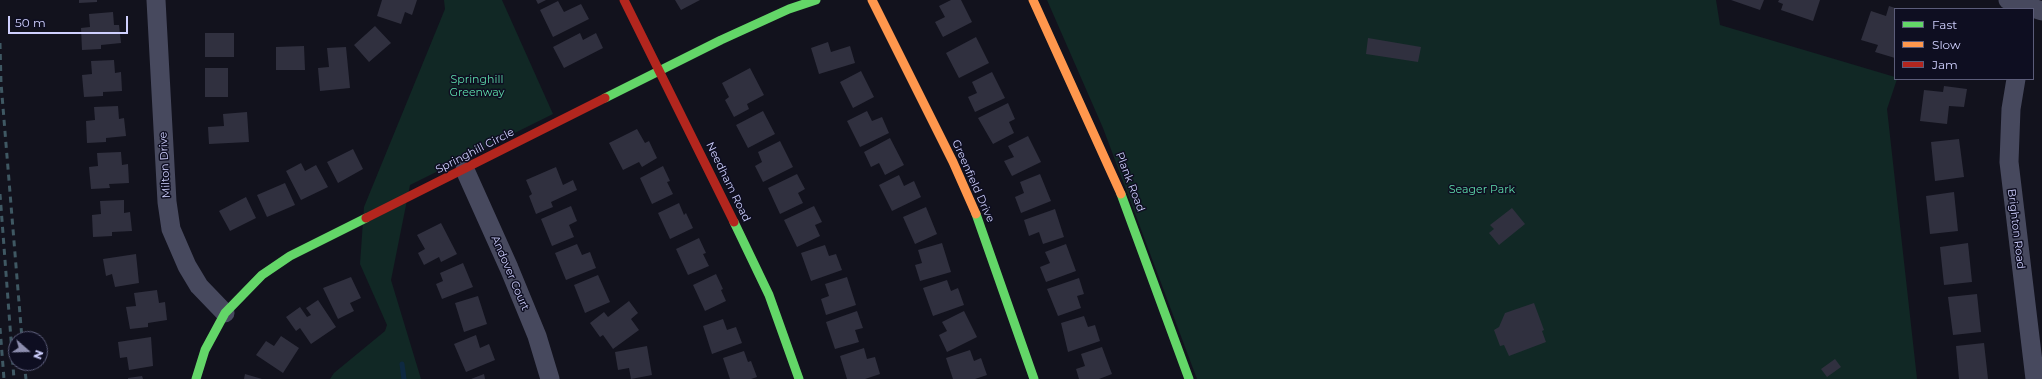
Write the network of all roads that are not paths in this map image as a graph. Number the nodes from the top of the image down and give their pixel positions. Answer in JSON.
{"nodes":[{"id":1,"x":156,"y":0,"type":"edge"},
{"id":2,"x":624,"y":0,"type":"edge"},
{"id":3,"x":816,"y":0,"type":"edge"},
{"id":4,"x":872,"y":0,"type":"edge"},
{"id":5,"x":1033,"y":0,"type":"edge"},
{"id":6,"x":2008,"y":0,"type":"edge"},
{"id":7,"x":2025,"y":8,"type":"edge"},
{"id":8,"x":660,"y":71,"type":"junction"},
{"id":9,"x":2016,"y":80,"type":"edge"},
{"id":10,"x":465,"y":170,"type":"junction"},
{"id":11,"x":225,"y":313,"type":"junction"},
{"id":12,"x":196,"y":379,"type":"edge"},
{"id":13,"x":550,"y":379,"type":"edge"},
{"id":14,"x":799,"y":379,"type":"edge"},
{"id":15,"x":1034,"y":379,"type":"edge"},
{"id":16,"x":1189,"y":379,"type":"edge"},
{"id":17,"x":2035,"y":379,"type":"edge"}],
"edges":[{"from":1,"to":11,"type":"street","name":"Milton Drive"},
{"from":2,"to":8,"type":"street","name":"Needham Road"},
{"from":3,"to":8,"type":"street","name":"Springhill Circle"},
{"from":4,"to":15,"type":"street","name":"Greenfield Drive"},
{"from":5,"to":16,"type":"street","name":"Plank Road"},
{"from":6,"to":7,"type":"street"},
{"from":8,"to":10,"type":"street","name":"Springhill Circle"},
{"from":8,"to":14,"type":"street","name":"Needham Road"},
{"from":9,"to":17,"type":"street","name":"Brighton Road"},
{"from":10,"to":11,"type":"street","name":"Springhill Circle"},
{"from":10,"to":13,"type":"street","name":"Andover Court"},
{"from":11,"to":12,"type":"street","name":"Springhill Circle"}]}
